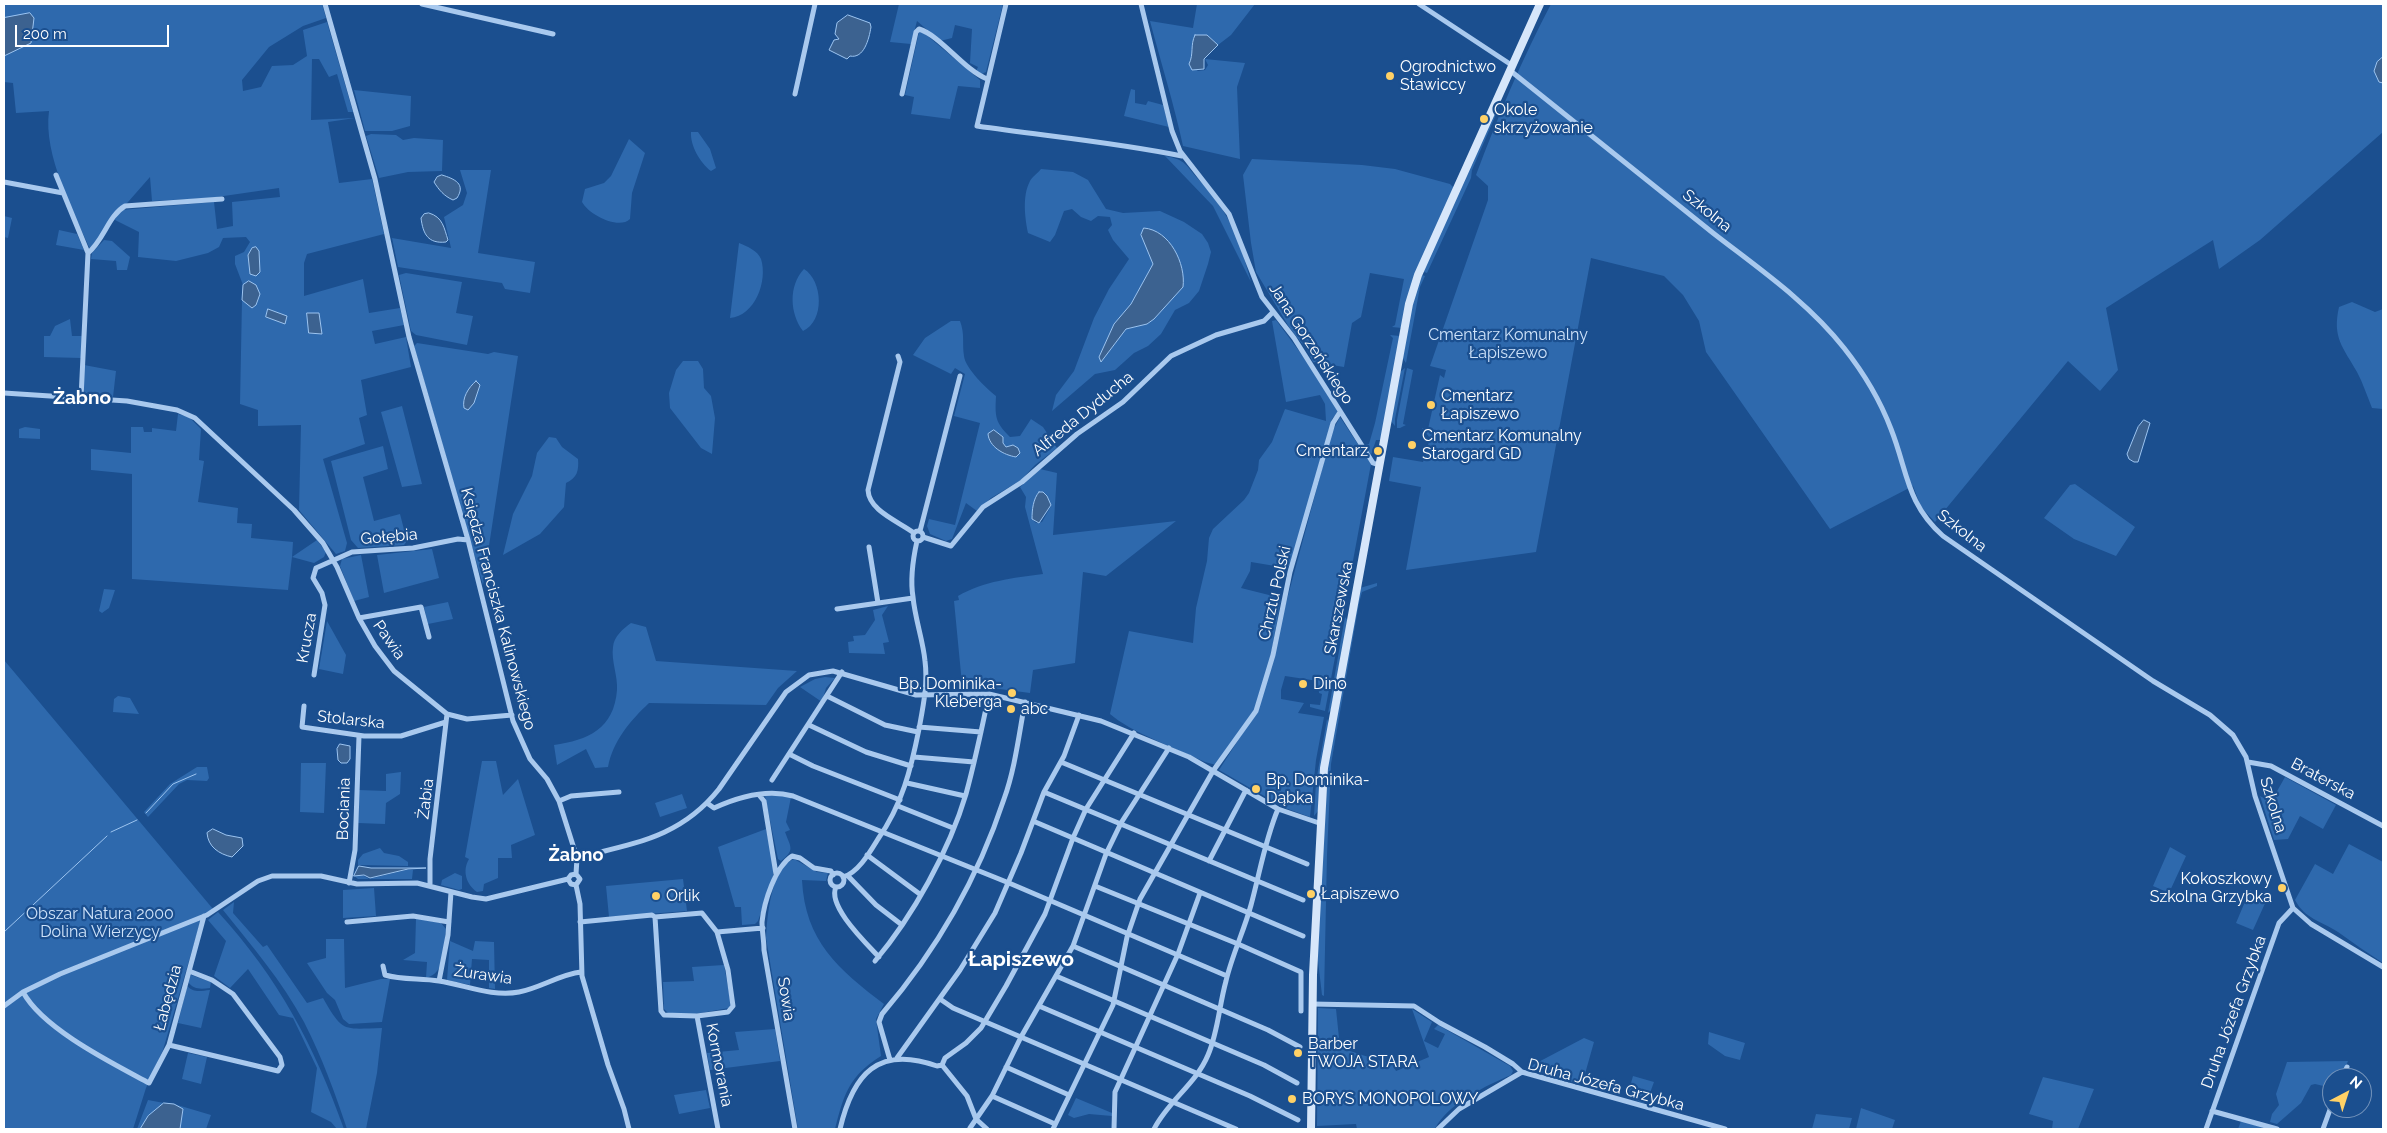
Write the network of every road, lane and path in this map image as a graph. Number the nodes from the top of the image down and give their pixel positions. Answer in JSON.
{"nodes":[{"id":1,"x":324,"y":4,"type":"edge"},
{"id":2,"x":422,"y":4,"type":"edge"},
{"id":3,"x":815,"y":4,"type":"edge"},
{"id":4,"x":1006,"y":4,"type":"edge"},
{"id":5,"x":1141,"y":4,"type":"edge"},
{"id":6,"x":1419,"y":4,"type":"edge"},
{"id":7,"x":1540,"y":4,"type":"edge"},
{"id":8,"x":553,"y":34,"type":"dead end"},
{"id":9,"x":1510,"y":69,"type":"junction"},
{"id":10,"x":987,"y":79,"type":"junction"},
{"id":11,"x":795,"y":94,"type":"dead end"},
{"id":12,"x":902,"y":94,"type":"dead end"},
{"id":13,"x":1182,"y":156,"type":"junction"},
{"id":14,"x":56,"y":175,"type":"dead end"},
{"id":15,"x":4,"y":182,"type":"edge"},
{"id":16,"x":63,"y":193,"type":"junction"},
{"id":17,"x":222,"y":199,"type":"dead end"},
{"id":18,"x":88,"y":253,"type":"junction"},
{"id":19,"x":1273,"y":312,"type":"junction"},
{"id":20,"x":898,"y":356,"type":"dead end"},
{"id":21,"x":960,"y":376,"type":"dead end"},
{"id":22,"x":4,"y":393,"type":"edge"},
{"id":23,"x":81,"y":398,"type":"junction"},
{"id":24,"x":1340,"y":412,"type":"junction"},
{"id":25,"x":1379,"y":465,"type":"junction"},
{"id":26,"x":464,"y":526,"type":"junction"},
{"id":27,"x":917,"y":532,"type":"junction"},
{"id":28,"x":923,"y":537,"type":"junction"},
{"id":29,"x":468,"y":540,"type":"junction"},
{"id":30,"x":448,"y":541,"type":"junction"},
{"id":31,"x":917,"y":541,"type":"junction"},
{"id":32,"x":869,"y":547,"type":"dead end"},
{"id":33,"x":334,"y":560,"type":"junction"},
{"id":34,"x":913,"y":598,"type":"junction"},
{"id":35,"x":878,"y":603,"type":"junction"},
{"id":36,"x":837,"y":609,"type":"dead end"},
{"id":37,"x":359,"y":618,"type":"junction"},
{"id":38,"x":429,"y":637,"type":"dead end"},
{"id":39,"x":842,"y":672,"type":"junction"},
{"id":40,"x":314,"y":675,"type":"dead end"},
{"id":41,"x":989,"y":694,"type":"junction"},
{"id":42,"x":827,"y":696,"type":"junction"},
{"id":43,"x":925,"y":696,"type":"junction"},
{"id":44,"x":1025,"y":702,"type":"junction"},
{"id":45,"x":304,"y":706,"type":"dead end"},
{"id":46,"x":447,"y":714,"type":"junction"},
{"id":47,"x":512,"y":715,"type":"junction"},
{"id":48,"x":1079,"y":715,"type":"junction"},
{"id":49,"x":446,"y":722,"type":"junction"},
{"id":50,"x":809,"y":725,"type":"junction"},
{"id":51,"x":919,"y":729,"type":"junction"},
{"id":52,"x":981,"y":732,"type":"junction"},
{"id":53,"x":1134,"y":733,"type":"junction"},
{"id":54,"x":359,"y":736,"type":"junction"},
{"id":55,"x":1169,"y":748,"type":"junction"},
{"id":56,"x":791,"y":755,"type":"junction"},
{"id":57,"x":914,"y":756,"type":"junction"},
{"id":58,"x":974,"y":762,"type":"junction"},
{"id":59,"x":1061,"y":762,"type":"junction"},
{"id":60,"x":2248,"y":762,"type":"junction"},
{"id":61,"x":912,"y":766,"type":"junction"},
{"id":62,"x":1213,"y":771,"type":"junction"},
{"id":63,"x":772,"y":780,"type":"dead end"},
{"id":64,"x":1104,"y":780,"type":"junction"},
{"id":65,"x":907,"y":783,"type":"junction"},
{"id":66,"x":1246,"y":790,"type":"junction"},
{"id":67,"x":619,"y":792,"type":"dead end"},
{"id":68,"x":1044,"y":792,"type":"junction"},
{"id":69,"x":1139,"y":794,"type":"junction"},
{"id":70,"x":759,"y":795,"type":"junction"},
{"id":71,"x":965,"y":796,"type":"junction"},
{"id":72,"x":900,"y":800,"type":"junction"},
{"id":73,"x":559,"y":801,"type":"junction"},
{"id":74,"x":707,"y":803,"type":"junction"},
{"id":75,"x":898,"y":806,"type":"junction"},
{"id":76,"x":1086,"y":809,"type":"junction"},
{"id":77,"x":1278,"y":809,"type":"junction"},
{"id":78,"x":1188,"y":814,"type":"junction"},
{"id":79,"x":1033,"y":821,"type":"junction"},
{"id":80,"x":1121,"y":823,"type":"junction"},
{"id":81,"x":1319,"y":823,"type":"junction"},
{"id":82,"x":2383,"y":826,"type":"edge"},
{"id":83,"x":952,"y":828,"type":"junction"},
{"id":84,"x":1225,"y":830,"type":"junction"},
{"id":85,"x":883,"y":832,"type":"junction"},
{"id":86,"x":1072,"y":838,"type":"junction"},
{"id":87,"x":1171,"y":844,"type":"junction"},
{"id":88,"x":1264,"y":846,"type":"junction"},
{"id":89,"x":1106,"y":854,"type":"junction"},
{"id":90,"x":867,"y":855,"type":"junction"},
{"id":91,"x":941,"y":855,"type":"junction"},
{"id":92,"x":577,"y":858,"type":"junction"},
{"id":93,"x":1209,"y":861,"type":"junction"},
{"id":94,"x":1307,"y":864,"type":"dead end"},
{"id":95,"x":976,"y":870,"type":"junction"},
{"id":96,"x":1155,"y":873,"type":"junction"},
{"id":97,"x":576,"y":874,"type":"junction"},
{"id":98,"x":776,"y":874,"type":"junction"},
{"id":99,"x":833,"y":875,"type":"junction"},
{"id":100,"x":845,"y":876,"type":"junction"},
{"id":101,"x":568,"y":879,"type":"junction"},
{"id":102,"x":1258,"y":880,"type":"junction"},
{"id":103,"x":349,"y":883,"type":"junction"},
{"id":104,"x":1009,"y":883,"type":"junction"},
{"id":105,"x":576,"y":885,"type":"junction"},
{"id":106,"x":430,"y":886,"type":"junction"},
{"id":107,"x":1095,"y":886,"type":"junction"},
{"id":108,"x":836,"y":887,"type":"junction"},
{"id":109,"x":451,"y":892,"type":"junction"},
{"id":110,"x":1200,"y":893,"type":"junction"},
{"id":111,"x":920,"y":895,"type":"junction"},
{"id":112,"x":1303,"y":900,"type":"dead end"},
{"id":113,"x":1051,"y":901,"type":"junction"},
{"id":114,"x":1139,"y":903,"type":"junction"},
{"id":115,"x":2293,"y":908,"type":"junction"},
{"id":116,"x":1249,"y":912,"type":"junction"},
{"id":117,"x":204,"y":916,"type":"junction"},
{"id":118,"x":1084,"y":916,"type":"junction"},
{"id":119,"x":655,"y":917,"type":"junction"},
{"id":120,"x":347,"y":922,"type":"dead end"},
{"id":121,"x":449,"y":922,"type":"junction"},
{"id":122,"x":580,"y":922,"type":"junction"},
{"id":123,"x":1189,"y":924,"type":"junction"},
{"id":124,"x":902,"y":926,"type":"junction"},
{"id":125,"x":763,"y":928,"type":"junction"},
{"id":126,"x":718,"y":932,"type":"junction"},
{"id":127,"x":1128,"y":934,"type":"junction"},
{"id":128,"x":1303,"y":936,"type":"dead end"},
{"id":129,"x":1238,"y":944,"type":"junction"},
{"id":130,"x":1073,"y":946,"type":"junction"},
{"id":131,"x":1178,"y":954,"type":"junction"},
{"id":132,"x":383,"y":966,"type":"dead end"},
{"id":133,"x":1121,"y":967,"type":"junction"},
{"id":134,"x":2383,"y":967,"type":"edge"},
{"id":135,"x":189,"y":971,"type":"junction"},
{"id":136,"x":581,"y":972,"type":"junction"},
{"id":137,"x":1056,"y":976,"type":"junction"},
{"id":138,"x":1227,"y":976,"type":"junction"},
{"id":139,"x":439,"y":981,"type":"junction"},
{"id":140,"x":1164,"y":986,"type":"junction"},
{"id":141,"x":24,"y":992,"type":"junction"},
{"id":142,"x":940,"y":999,"type":"junction"},
{"id":143,"x":1114,"y":1001,"type":"junction"},
{"id":144,"x":1312,"y":1004,"type":"junction"},
{"id":145,"x":4,"y":1006,"type":"edge"},
{"id":146,"x":1039,"y":1006,"type":"junction"},
{"id":147,"x":1220,"y":1009,"type":"junction"},
{"id":148,"x":1301,"y":1011,"type":"dead end"},
{"id":149,"x":697,"y":1016,"type":"junction"},
{"id":150,"x":1150,"y":1016,"type":"junction"},
{"id":151,"x":985,"y":1022,"type":"junction"},
{"id":152,"x":1100,"y":1032,"type":"junction"},
{"id":153,"x":1020,"y":1036,"type":"junction"},
{"id":154,"x":1213,"y":1043,"type":"junction"},
{"id":155,"x":169,"y":1045,"type":"junction"},
{"id":156,"x":1135,"y":1047,"type":"junction"},
{"id":157,"x":1300,"y":1048,"type":"dead end"},
{"id":158,"x":897,"y":1058,"type":"junction"},
{"id":159,"x":890,"y":1060,"type":"junction"},
{"id":160,"x":1084,"y":1064,"type":"junction"},
{"id":161,"x":942,"y":1065,"type":"junction"},
{"id":162,"x":1006,"y":1067,"type":"junction"},
{"id":163,"x":1522,"y":1072,"type":"junction"},
{"id":164,"x":1198,"y":1074,"type":"junction"},
{"id":165,"x":1120,"y":1078,"type":"junction"},
{"id":166,"x":1297,"y":1083,"type":"dead end"},
{"id":167,"x":1069,"y":1095,"type":"junction"},
{"id":168,"x":992,"y":1096,"type":"junction"},
{"id":169,"x":1174,"y":1102,"type":"junction"},
{"id":170,"x":2212,"y":1111,"type":"junction"},
{"id":171,"x":976,"y":1119,"type":"junction"},
{"id":172,"x":1298,"y":1120,"type":"dead end"},
{"id":173,"x":1054,"y":1127,"type":"edge"},
{"id":174,"x":970,"y":1128,"type":"dead end"},
{"id":175,"x":629,"y":1129,"type":"edge"},
{"id":176,"x":718,"y":1129,"type":"edge"},
{"id":177,"x":795,"y":1129,"type":"edge"},
{"id":178,"x":840,"y":1129,"type":"edge"},
{"id":179,"x":987,"y":1129,"type":"edge"},
{"id":180,"x":1114,"y":1129,"type":"edge"},
{"id":181,"x":1154,"y":1129,"type":"edge"},
{"id":182,"x":1236,"y":1129,"type":"edge"},
{"id":183,"x":1311,"y":1129,"type":"edge"},
{"id":184,"x":1438,"y":1129,"type":"edge"},
{"id":185,"x":1724,"y":1129,"type":"edge"},
{"id":186,"x":2206,"y":1129,"type":"edge"},
{"id":187,"x":2277,"y":1129,"type":"edge"}],
"edges":[{"from":1,"to":26,"type":"street","name":"Księdza Franciszka Kalinowskiego"},
{"from":2,"to":8,"type":"street"},
{"from":3,"to":11,"type":"street"},
{"from":4,"to":10,"type":"street"},
{"from":5,"to":13,"type":"street","name":"Jana Gorzeńskiego"},
{"from":6,"to":9,"type":"street","name":"Szkolna"},
{"from":7,"to":9,"type":"main road","name":"Skarszewska"},
{"from":9,"to":25,"type":"main road","name":"Skarszewska"},
{"from":9,"to":60,"type":"street","name":"Szkolna"},
{"from":10,"to":12,"type":"street"},
{"from":10,"to":13,"type":"street"},
{"from":13,"to":19,"type":"street","name":"Jana Gorzeńskiego"},
{"from":14,"to":16,"type":"street"},
{"from":15,"to":16,"type":"street"},
{"from":16,"to":18,"type":"street"},
{"from":17,"to":18,"type":"street"},
{"from":18,"to":23,"type":"street"},
{"from":19,"to":24,"type":"street","name":"Jana Gorzeńskiego"},
{"from":19,"to":28,"type":"street","name":"Alfreda Dyducha"},
{"from":20,"to":27,"type":"street"},
{"from":21,"to":27,"type":"street"},
{"from":22,"to":23,"type":"street","name":"Pawia"},
{"from":23,"to":33,"type":"street","name":"Pawia"},
{"from":24,"to":25,"type":"street","name":"Jana Gorzeńskiego"},
{"from":24,"to":62,"type":"street","name":"Chrztu Polski"},
{"from":25,"to":81,"type":"main road","name":"Skarszewska"},
{"from":26,"to":29,"type":"street","name":"Księdza Franciszka Kalinowskiego"},
{"from":26,"to":30,"type":"street"},
{"from":27,"to":28,"type":"street"},
{"from":27,"to":31,"type":"street"},
{"from":28,"to":31,"type":"street"},
{"from":29,"to":30,"type":"street","name":"Gołębia"},
{"from":29,"to":47,"type":"street","name":"Księdza Franciszka Kalinowskiego"},
{"from":30,"to":33,"type":"street","name":"Gołębia"},
{"from":31,"to":34,"type":"street"},
{"from":32,"to":35,"type":"street"},
{"from":33,"to":37,"type":"street","name":"Pawia"},
{"from":33,"to":40,"type":"street","name":"Krucza"},
{"from":34,"to":35,"type":"street"},
{"from":34,"to":43,"type":"street"},
{"from":35,"to":36,"type":"street"},
{"from":37,"to":38,"type":"street"},
{"from":37,"to":46,"type":"street","name":"Pawia"},
{"from":39,"to":42,"type":"street"},
{"from":39,"to":43,"type":"street"},
{"from":39,"to":74,"type":"street"},
{"from":41,"to":43,"type":"street"},
{"from":41,"to":44,"type":"street"},
{"from":41,"to":52,"type":"street"},
{"from":42,"to":50,"type":"street"},
{"from":42,"to":51,"type":"street"},
{"from":43,"to":51,"type":"street"},
{"from":44,"to":48,"type":"street"},
{"from":44,"to":95,"type":"street"},
{"from":45,"to":54,"type":"street","name":"Stolarska"},
{"from":46,"to":47,"type":"street","name":"Pawia"},
{"from":46,"to":49,"type":"street","name":"Żabia"},
{"from":47,"to":73,"type":"street","name":"Księdza Franciszka Kalinowskiego"},
{"from":48,"to":53,"type":"street"},
{"from":48,"to":59,"type":"street"},
{"from":49,"to":54,"type":"street","name":"Stolarska"},
{"from":49,"to":106,"type":"street","name":"Żabia"},
{"from":50,"to":56,"type":"street"},
{"from":50,"to":61,"type":"street"},
{"from":51,"to":52,"type":"street"},
{"from":51,"to":57,"type":"street"},
{"from":52,"to":58,"type":"street"},
{"from":53,"to":55,"type":"street"},
{"from":53,"to":64,"type":"street"},
{"from":54,"to":103,"type":"street","name":"Bociania"},
{"from":55,"to":62,"type":"street"},
{"from":55,"to":69,"type":"street"},
{"from":56,"to":63,"type":"street"},
{"from":56,"to":72,"type":"street"},
{"from":57,"to":58,"type":"street"},
{"from":57,"to":61,"type":"street"},
{"from":58,"to":71,"type":"street"},
{"from":59,"to":64,"type":"street"},
{"from":59,"to":68,"type":"street"},
{"from":60,"to":82,"type":"street","name":"Braterska"},
{"from":60,"to":115,"type":"street","name":"Szkolna"},
{"from":61,"to":65,"type":"street"},
{"from":62,"to":66,"type":"street"},
{"from":62,"to":78,"type":"street","name":"Chrztu Polski"},
{"from":64,"to":69,"type":"street"},
{"from":64,"to":76,"type":"street"},
{"from":65,"to":71,"type":"street"},
{"from":65,"to":72,"type":"street"},
{"from":66,"to":77,"type":"street"},
{"from":66,"to":84,"type":"street"},
{"from":67,"to":73,"type":"street"},
{"from":68,"to":76,"type":"street"},
{"from":68,"to":79,"type":"street"},
{"from":69,"to":78,"type":"street"},
{"from":69,"to":80,"type":"street"},
{"from":70,"to":74,"type":"street"},
{"from":70,"to":85,"type":"street"},
{"from":70,"to":98,"type":"street","name":"Sowia"},
{"from":71,"to":83,"type":"street"},
{"from":72,"to":75,"type":"street"},
{"from":73,"to":92,"type":"street","name":"Księdza Franciszka Kalinowskiego"},
{"from":74,"to":92,"type":"street"},
{"from":75,"to":83,"type":"street"},
{"from":75,"to":85,"type":"street"},
{"from":76,"to":80,"type":"street"},
{"from":76,"to":86,"type":"street"},
{"from":77,"to":81,"type":"street"},
{"from":77,"to":88,"type":"street"},
{"from":78,"to":84,"type":"street"},
{"from":78,"to":87,"type":"street","name":"Chrztu Polski"},
{"from":79,"to":86,"type":"street"},
{"from":79,"to":104,"type":"street"},
{"from":80,"to":87,"type":"street"},
{"from":80,"to":89,"type":"street"},
{"from":81,"to":144,"type":"main road","name":"Skarszewska"},
{"from":83,"to":91,"type":"street"},
{"from":84,"to":88,"type":"street"},
{"from":84,"to":93,"type":"street"},
{"from":85,"to":90,"type":"street"},
{"from":85,"to":91,"type":"street"},
{"from":86,"to":89,"type":"street"},
{"from":86,"to":113,"type":"street"},
{"from":87,"to":93,"type":"street"},
{"from":87,"to":96,"type":"street","name":"Chrztu Polski"},
{"from":88,"to":94,"type":"street"},
{"from":88,"to":102,"type":"street"},
{"from":89,"to":96,"type":"street"},
{"from":89,"to":107,"type":"street"},
{"from":90,"to":100,"type":"street"},
{"from":90,"to":111,"type":"street"},
{"from":91,"to":95,"type":"street"},
{"from":91,"to":111,"type":"street"},
{"from":92,"to":97,"type":"street","name":"Księdza Franciszka Kalinowskiego"},
{"from":93,"to":102,"type":"street"},
{"from":95,"to":104,"type":"street"},
{"from":95,"to":159,"type":"street"},
{"from":96,"to":110,"type":"street"},
{"from":96,"to":114,"type":"street","name":"Chrztu Polski"},
{"from":97,"to":101,"type":"street"},
{"from":97,"to":105,"type":"street"},
{"from":98,"to":99,"type":"street","name":"Sowia"},
{"from":98,"to":125,"type":"street","name":"Sowia"},
{"from":99,"to":100,"type":"street"},
{"from":99,"to":108,"type":"street"},
{"from":100,"to":108,"type":"street"},
{"from":100,"to":124,"type":"street"},
{"from":101,"to":105,"type":"street"},
{"from":101,"to":109,"type":"street"},
{"from":102,"to":112,"type":"street"},
{"from":102,"to":116,"type":"street"},
{"from":103,"to":106,"type":"street"},
{"from":103,"to":117,"type":"street"},
{"from":104,"to":113,"type":"street"},
{"from":104,"to":142,"type":"street"},
{"from":105,"to":122,"type":"street"},
{"from":106,"to":109,"type":"street"},
{"from":107,"to":114,"type":"street"},
{"from":107,"to":118,"type":"street"},
{"from":108,"to":124,"type":"street"},
{"from":109,"to":121,"type":"street","name":"Żurawia"},
{"from":110,"to":116,"type":"street"},
{"from":110,"to":123,"type":"street"},
{"from":111,"to":124,"type":"street"},
{"from":113,"to":118,"type":"street"},
{"from":113,"to":151,"type":"street"},
{"from":114,"to":123,"type":"street"},
{"from":114,"to":127,"type":"street","name":"Chrztu Polski"},
{"from":115,"to":134,"type":"street"},
{"from":115,"to":170,"type":"street","name":"Druha Józefa Grzybka"},
{"from":116,"to":128,"type":"street"},
{"from":116,"to":129,"type":"street"},
{"from":117,"to":135,"type":"street","name":"Łabędzia"},
{"from":117,"to":141,"type":"street"},
{"from":118,"to":127,"type":"street"},
{"from":118,"to":130,"type":"street"},
{"from":119,"to":122,"type":"street"},
{"from":119,"to":126,"type":"street"},
{"from":119,"to":149,"type":"street"},
{"from":120,"to":121,"type":"street"},
{"from":121,"to":139,"type":"street","name":"Żurawia"},
{"from":122,"to":136,"type":"street"},
{"from":123,"to":129,"type":"street"},
{"from":123,"to":131,"type":"street"},
{"from":125,"to":126,"type":"street"},
{"from":125,"to":177,"type":"street","name":"Sowia"},
{"from":126,"to":149,"type":"street","name":"Kormorania"},
{"from":127,"to":131,"type":"street"},
{"from":127,"to":133,"type":"street","name":"Chrztu Polski"},
{"from":129,"to":138,"type":"street"},
{"from":129,"to":148,"type":"street"},
{"from":130,"to":133,"type":"street"},
{"from":130,"to":137,"type":"street"},
{"from":131,"to":138,"type":"street"},
{"from":131,"to":140,"type":"street"},
{"from":132,"to":139,"type":"street","name":"Żurawia"},
{"from":133,"to":140,"type":"street"},
{"from":133,"to":143,"type":"street","name":"Chrztu Polski"},
{"from":135,"to":155,"type":"street","name":"Łabędzia"},
{"from":135,"to":155,"type":"street"},
{"from":136,"to":139,"type":"street","name":"Żurawia"},
{"from":136,"to":175,"type":"street"},
{"from":137,"to":143,"type":"street"},
{"from":137,"to":146,"type":"street"},
{"from":138,"to":147,"type":"street"},
{"from":140,"to":147,"type":"street"},
{"from":140,"to":150,"type":"street"},
{"from":141,"to":145,"type":"street"},
{"from":141,"to":155,"type":"street","name":"Łabędzia"},
{"from":142,"to":151,"type":"street"},
{"from":142,"to":158,"type":"street"},
{"from":143,"to":150,"type":"street"},
{"from":143,"to":152,"type":"street","name":"Chrztu Polski"},
{"from":144,"to":163,"type":"street"},
{"from":144,"to":183,"type":"main road","name":"Skarszewska"},
{"from":146,"to":152,"type":"street"},
{"from":146,"to":153,"type":"street"},
{"from":147,"to":154,"type":"street"},
{"from":147,"to":157,"type":"street"},
{"from":149,"to":176,"type":"street","name":"Kormorania"},
{"from":150,"to":154,"type":"street"},
{"from":150,"to":156,"type":"street"},
{"from":151,"to":153,"type":"street"},
{"from":151,"to":161,"type":"street"},
{"from":152,"to":156,"type":"street"},
{"from":152,"to":160,"type":"street","name":"Chrztu Polski"},
{"from":153,"to":160,"type":"street"},
{"from":153,"to":162,"type":"street"},
{"from":154,"to":164,"type":"street"},
{"from":154,"to":166,"type":"street"},
{"from":156,"to":164,"type":"street"},
{"from":156,"to":165,"type":"street"},
{"from":158,"to":159,"type":"street"},
{"from":158,"to":161,"type":"street"},
{"from":159,"to":178,"type":"street"},
{"from":160,"to":165,"type":"street"},
{"from":160,"to":167,"type":"street","name":"Chrztu Polski"},
{"from":161,"to":171,"type":"street"},
{"from":162,"to":167,"type":"street"},
{"from":162,"to":168,"type":"street"},
{"from":163,"to":184,"type":"street","name":"Druha Józefa Grzybka"},
{"from":163,"to":185,"type":"street","name":"Druha Józefa Grzybka"},
{"from":164,"to":169,"type":"street"},
{"from":164,"to":172,"type":"street"},
{"from":165,"to":169,"type":"street"},
{"from":165,"to":180,"type":"street"},
{"from":167,"to":173,"type":"street","name":"Chrztu Polski"},
{"from":168,"to":171,"type":"street"},
{"from":168,"to":173,"type":"street"},
{"from":169,"to":181,"type":"street"},
{"from":169,"to":182,"type":"street"},
{"from":170,"to":186,"type":"street","name":"Druha Józefa Grzybka"},
{"from":170,"to":187,"type":"street"},
{"from":171,"to":174,"type":"street"},
{"from":171,"to":179,"type":"street"}]}
